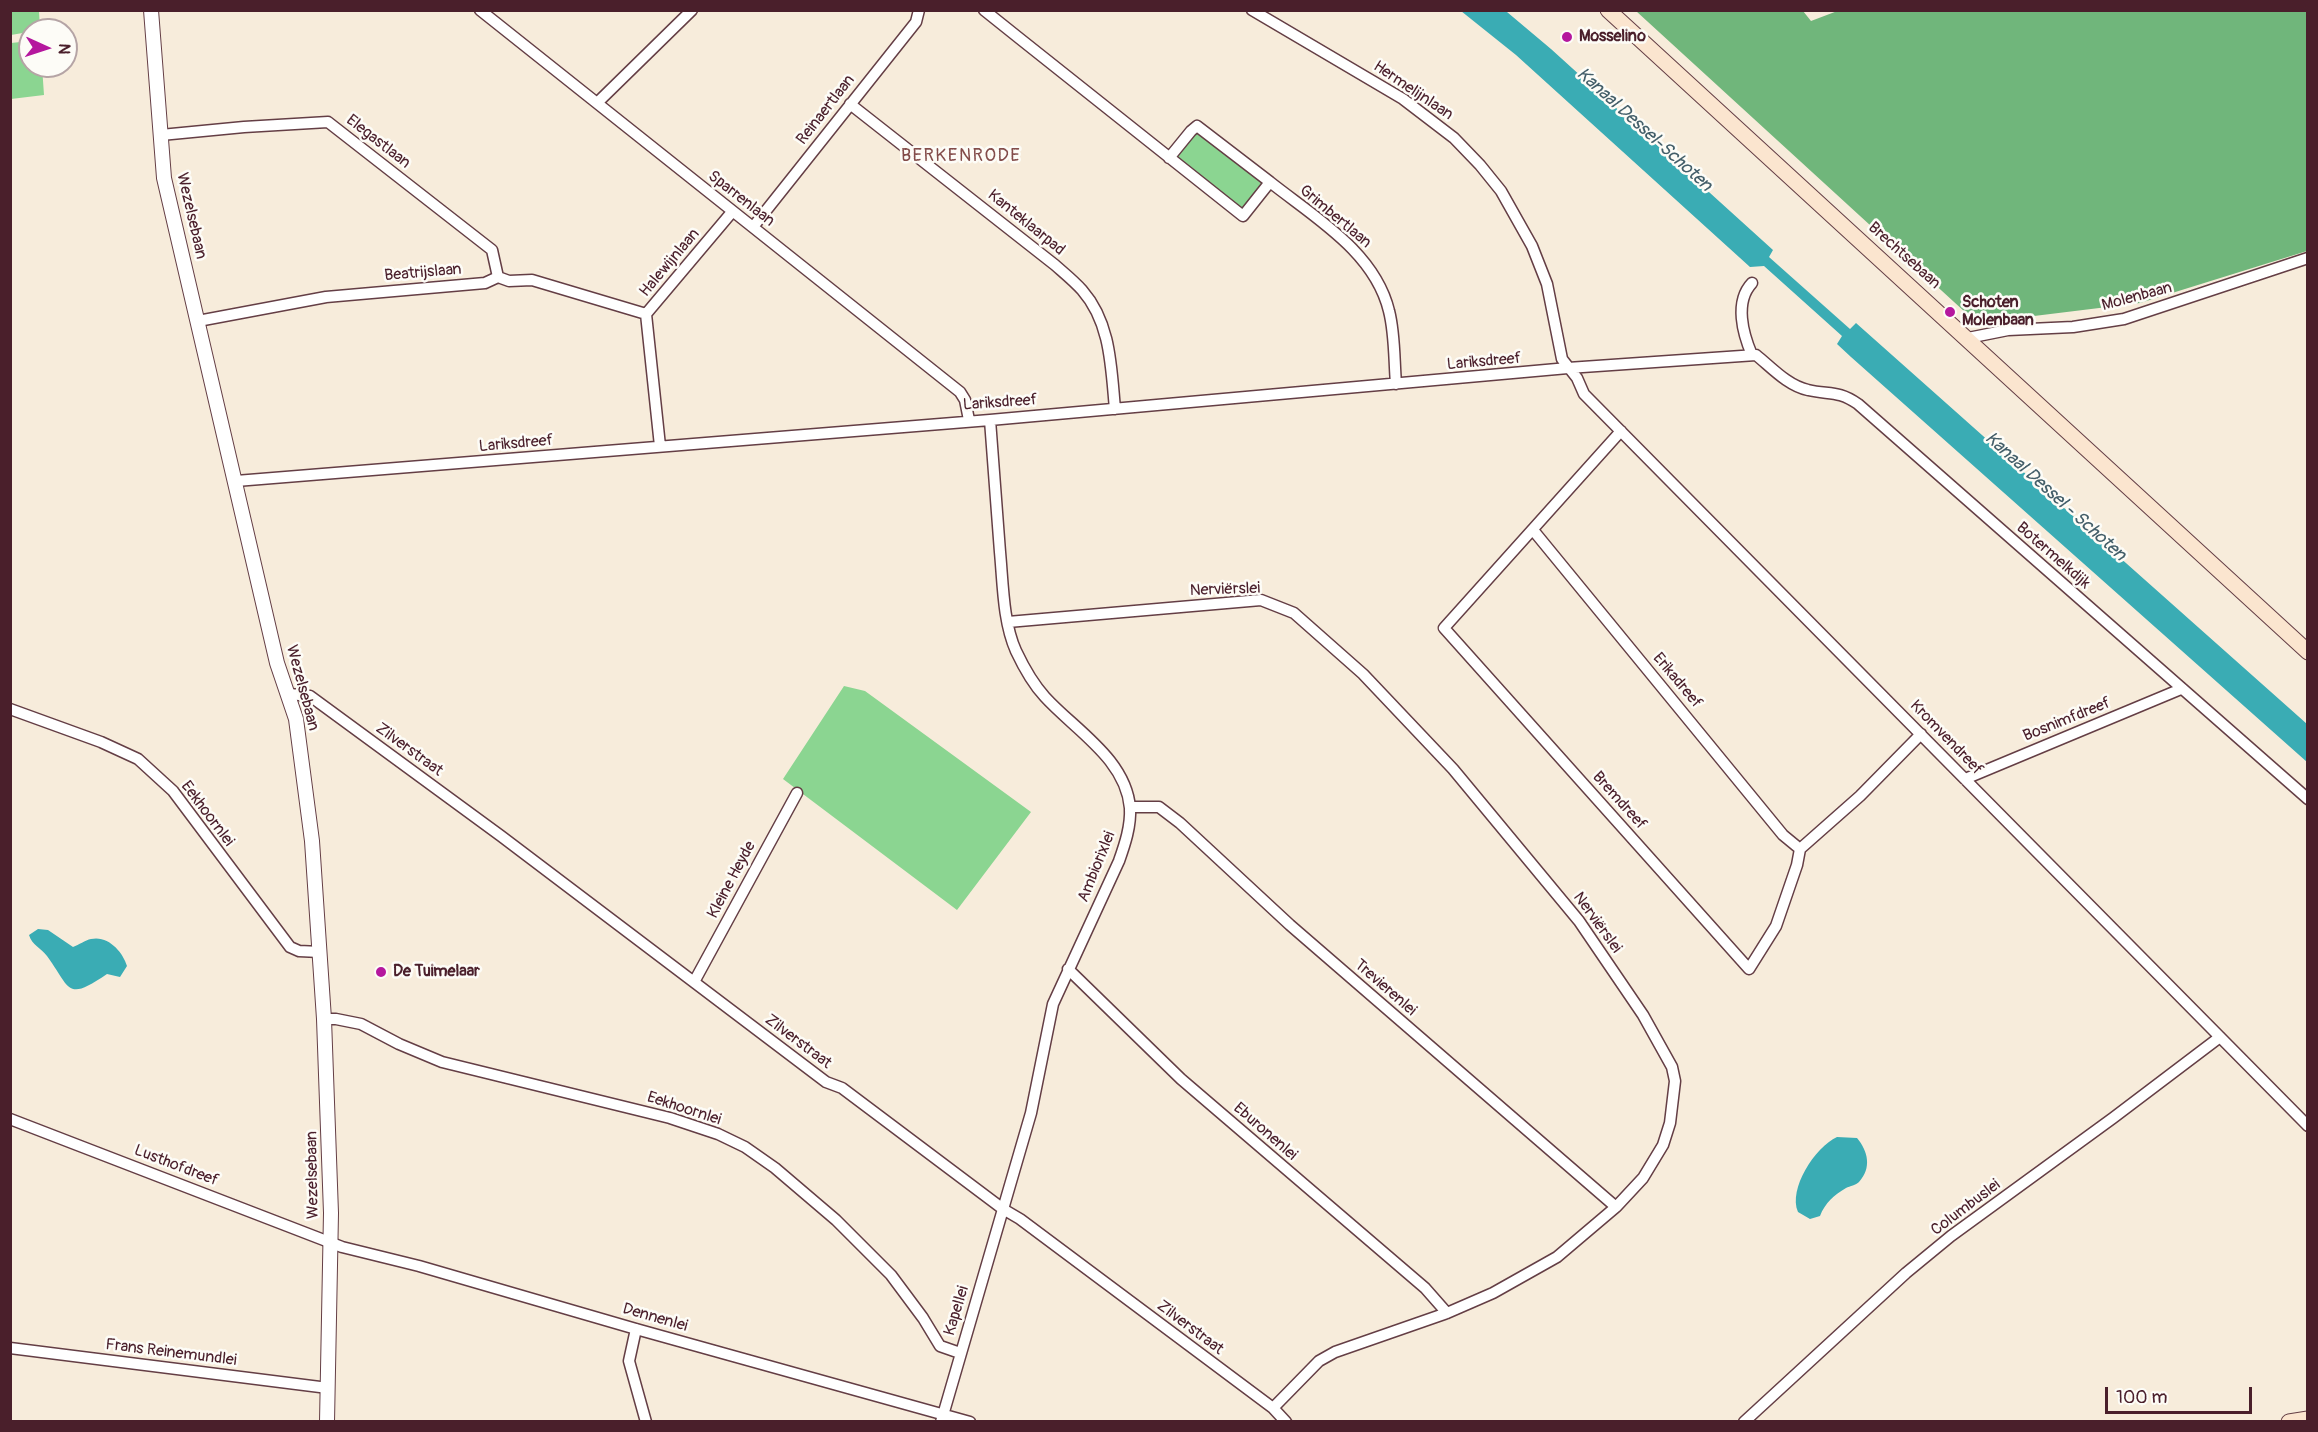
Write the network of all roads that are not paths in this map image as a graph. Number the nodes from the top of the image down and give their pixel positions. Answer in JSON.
{"nodes":[{"id":1,"x":151,"y":10,"type":"edge"},
{"id":2,"x":480,"y":10,"type":"edge"},
{"id":3,"x":692,"y":10,"type":"edge"},
{"id":4,"x":919,"y":10,"type":"edge"},
{"id":5,"x":984,"y":10,"type":"edge"},
{"id":6,"x":1252,"y":10,"type":"edge"},
{"id":7,"x":1608,"y":10,"type":"edge"},
{"id":8,"x":597,"y":103,"type":"junction"},
{"id":9,"x":850,"y":104,"type":"junction"},
{"id":10,"x":161,"y":135,"type":"junction"},
{"id":11,"x":1169,"y":158,"type":"junction"},
{"id":12,"x":1270,"y":182,"type":"junction"},
{"id":13,"x":732,"y":212,"type":"junction"},
{"id":14,"x":753,"y":227,"type":"junction"},
{"id":15,"x":2307,"y":258,"type":"edge"},
{"id":16,"x":498,"y":277,"type":"junction"},
{"id":17,"x":1752,"y":283,"type":"dead end"},
{"id":18,"x":646,"y":314,"type":"junction"},
{"id":19,"x":198,"y":321,"type":"junction"},
{"id":20,"x":1968,"y":338,"type":"junction"},
{"id":21,"x":1752,"y":355,"type":"junction"},
{"id":22,"x":1568,"y":369,"type":"junction"},
{"id":23,"x":1396,"y":384,"type":"junction"},
{"id":24,"x":1115,"y":409,"type":"junction"},
{"id":25,"x":969,"y":420,"type":"junction"},
{"id":26,"x":990,"y":420,"type":"junction"},
{"id":27,"x":1621,"y":431,"type":"junction"},
{"id":28,"x":660,"y":446,"type":"junction"},
{"id":29,"x":236,"y":481,"type":"junction"},
{"id":30,"x":1533,"y":530,"type":"junction"},
{"id":31,"x":1008,"y":622,"type":"junction"},
{"id":32,"x":2307,"y":652,"type":"edge"},
{"id":33,"x":2181,"y":689,"type":"junction"},
{"id":34,"x":289,"y":694,"type":"junction"},
{"id":35,"x":10,"y":709,"type":"edge"},
{"id":36,"x":1921,"y":734,"type":"junction"},
{"id":37,"x":1965,"y":779,"type":"junction"},
{"id":38,"x":797,"y":793,"type":"dead end"},
{"id":39,"x":2307,"y":799,"type":"edge"},
{"id":40,"x":1130,"y":807,"type":"junction"},
{"id":41,"x":1800,"y":849,"type":"junction"},
{"id":42,"x":320,"y":952,"type":"junction"},
{"id":43,"x":1068,"y":969,"type":"junction"},
{"id":44,"x":694,"y":982,"type":"junction"},
{"id":45,"x":324,"y":1019,"type":"junction"},
{"id":46,"x":2220,"y":1037,"type":"junction"},
{"id":47,"x":10,"y":1119,"type":"edge"},
{"id":48,"x":2307,"y":1126,"type":"edge"},
{"id":49,"x":1616,"y":1207,"type":"junction"},
{"id":50,"x":1003,"y":1209,"type":"junction"},
{"id":51,"x":331,"y":1241,"type":"junction"},
{"id":52,"x":1447,"y":1313,"type":"junction"},
{"id":53,"x":636,"y":1329,"type":"junction"},
{"id":54,"x":10,"y":1348,"type":"edge"},
{"id":55,"x":960,"y":1353,"type":"junction"},
{"id":56,"x":328,"y":1388,"type":"junction"},
{"id":57,"x":1273,"y":1408,"type":"junction"},
{"id":58,"x":942,"y":1417,"type":"edge"},
{"id":59,"x":2307,"y":1419,"type":"edge"},
{"id":60,"x":327,"y":1422,"type":"edge"},
{"id":61,"x":646,"y":1422,"type":"edge"},
{"id":62,"x":970,"y":1422,"type":"edge"},
{"id":63,"x":1286,"y":1422,"type":"edge"},
{"id":64,"x":1744,"y":1422,"type":"edge"},
{"id":65,"x":2289,"y":1422,"type":"edge"}],
"edges":[{"from":1,"to":10,"type":"street","name":"Wezelsebaan"},
{"from":2,"to":8,"type":"street","name":"Sparrenlaan"},
{"from":3,"to":8,"type":"street"},
{"from":4,"to":9,"type":"street","name":"Reinaertlaan"},
{"from":5,"to":11,"type":"street"},
{"from":6,"to":22,"type":"street","name":"Hermelijnlaan"},
{"from":7,"to":20,"type":"main road","name":"Brechtsebaan"},
{"from":8,"to":13,"type":"street","name":"Sparrenlaan"},
{"from":9,"to":14,"type":"street","name":"Reinaertlaan"},
{"from":9,"to":24,"type":"street","name":"Kanteklaarpad"},
{"from":10,"to":16,"type":"street","name":"Elegastlaan"},
{"from":10,"to":19,"type":"street","name":"Wezelsebaan"},
{"from":11,"to":12,"type":"street","name":"Grimbertlaan"},
{"from":11,"to":12,"type":"street"},
{"from":12,"to":23,"type":"street","name":"Grimbertlaan"},
{"from":13,"to":14,"type":"street","name":"Sparrenlaan"},
{"from":13,"to":18,"type":"street","name":"Halewijnlaan"},
{"from":14,"to":25,"type":"street","name":"Sparrenlaan"},
{"from":15,"to":20,"type":"street","name":"Molenbaan"},
{"from":16,"to":18,"type":"street","name":"Beatrijslaan"},
{"from":16,"to":19,"type":"street","name":"Beatrijslaan"},
{"from":17,"to":21,"type":"street"},
{"from":18,"to":28,"type":"street","name":"Halewijnlaan"},
{"from":19,"to":29,"type":"street","name":"Wezelsebaan"},
{"from":20,"to":32,"type":"main road","name":"Brechtsebaan"},
{"from":21,"to":22,"type":"street","name":"Lariksdreef"},
{"from":21,"to":33,"type":"street","name":"Botermelkdijk"},
{"from":22,"to":23,"type":"street","name":"Lariksdreef"},
{"from":22,"to":27,"type":"street","name":"Kromvendreef"},
{"from":23,"to":24,"type":"street","name":"Lariksdreef"},
{"from":24,"to":26,"type":"street","name":"Lariksdreef"},
{"from":25,"to":26,"type":"street","name":"Lariksdreef"},
{"from":25,"to":28,"type":"street","name":"Lariksdreef"},
{"from":26,"to":31,"type":"street","name":"Ambiorixlei"},
{"from":27,"to":30,"type":"street","name":"Bremdreef"},
{"from":27,"to":36,"type":"street","name":"Kromvendreef"},
{"from":28,"to":29,"type":"street","name":"Lariksdreef"},
{"from":29,"to":34,"type":"street","name":"Wezelsebaan"},
{"from":30,"to":41,"type":"street","name":"Erikadreef"},
{"from":30,"to":41,"type":"street","name":"Bremdreef"},
{"from":31,"to":40,"type":"street","name":"Ambiorixlei"},
{"from":31,"to":49,"type":"street","name":"Nerviërslei"},
{"from":33,"to":37,"type":"street","name":"Bosnimfdreef"},
{"from":33,"to":39,"type":"street","name":"Botermelkdijk"},
{"from":34,"to":42,"type":"street","name":"Wezelsebaan"},
{"from":34,"to":44,"type":"street","name":"Zilverstraat"},
{"from":35,"to":42,"type":"street","name":"Eekhoornlei"},
{"from":36,"to":37,"type":"street","name":"Kromvendreef"},
{"from":36,"to":41,"type":"street"},
{"from":37,"to":46,"type":"street","name":"Kromvendreef"},
{"from":38,"to":44,"type":"street","name":"Kleine Heyde"},
{"from":40,"to":43,"type":"street","name":"Ambiorixlei"},
{"from":40,"to":49,"type":"street","name":"Trevierenlei"},
{"from":42,"to":45,"type":"street","name":"Wezelsebaan"},
{"from":43,"to":50,"type":"street","name":"Ambiorixlei"},
{"from":43,"to":52,"type":"street","name":"Eburonenlei"},
{"from":44,"to":50,"type":"street","name":"Zilverstraat"},
{"from":45,"to":51,"type":"street","name":"Wezelsebaan"},
{"from":45,"to":55,"type":"street","name":"Eekhoornlei"},
{"from":46,"to":48,"type":"street","name":"Kromvendreef"},
{"from":46,"to":64,"type":"street","name":"Columbuslei"},
{"from":47,"to":51,"type":"street","name":"Lusthofdreef"},
{"from":49,"to":52,"type":"street","name":"Nerviërslei"},
{"from":50,"to":55,"type":"street","name":"Kapellei"},
{"from":50,"to":57,"type":"street","name":"Zilverstraat"},
{"from":51,"to":53,"type":"street","name":"Dennenlei"},
{"from":51,"to":56,"type":"street","name":"Wezelsebaan"},
{"from":52,"to":57,"type":"street","name":"Nerviërslei"},
{"from":53,"to":58,"type":"street","name":"Dennenlei"},
{"from":53,"to":61,"type":"street"},
{"from":54,"to":56,"type":"street","name":"Frans Reinemundlei"},
{"from":55,"to":58,"type":"street","name":"Kapellei"},
{"from":56,"to":60,"type":"street","name":"Wezelsebaan"},
{"from":57,"to":63,"type":"street","name":"Zilverstraat"},
{"from":58,"to":62,"type":"street","name":"Dennenlei"},
{"from":59,"to":65,"type":"main road"}]}
